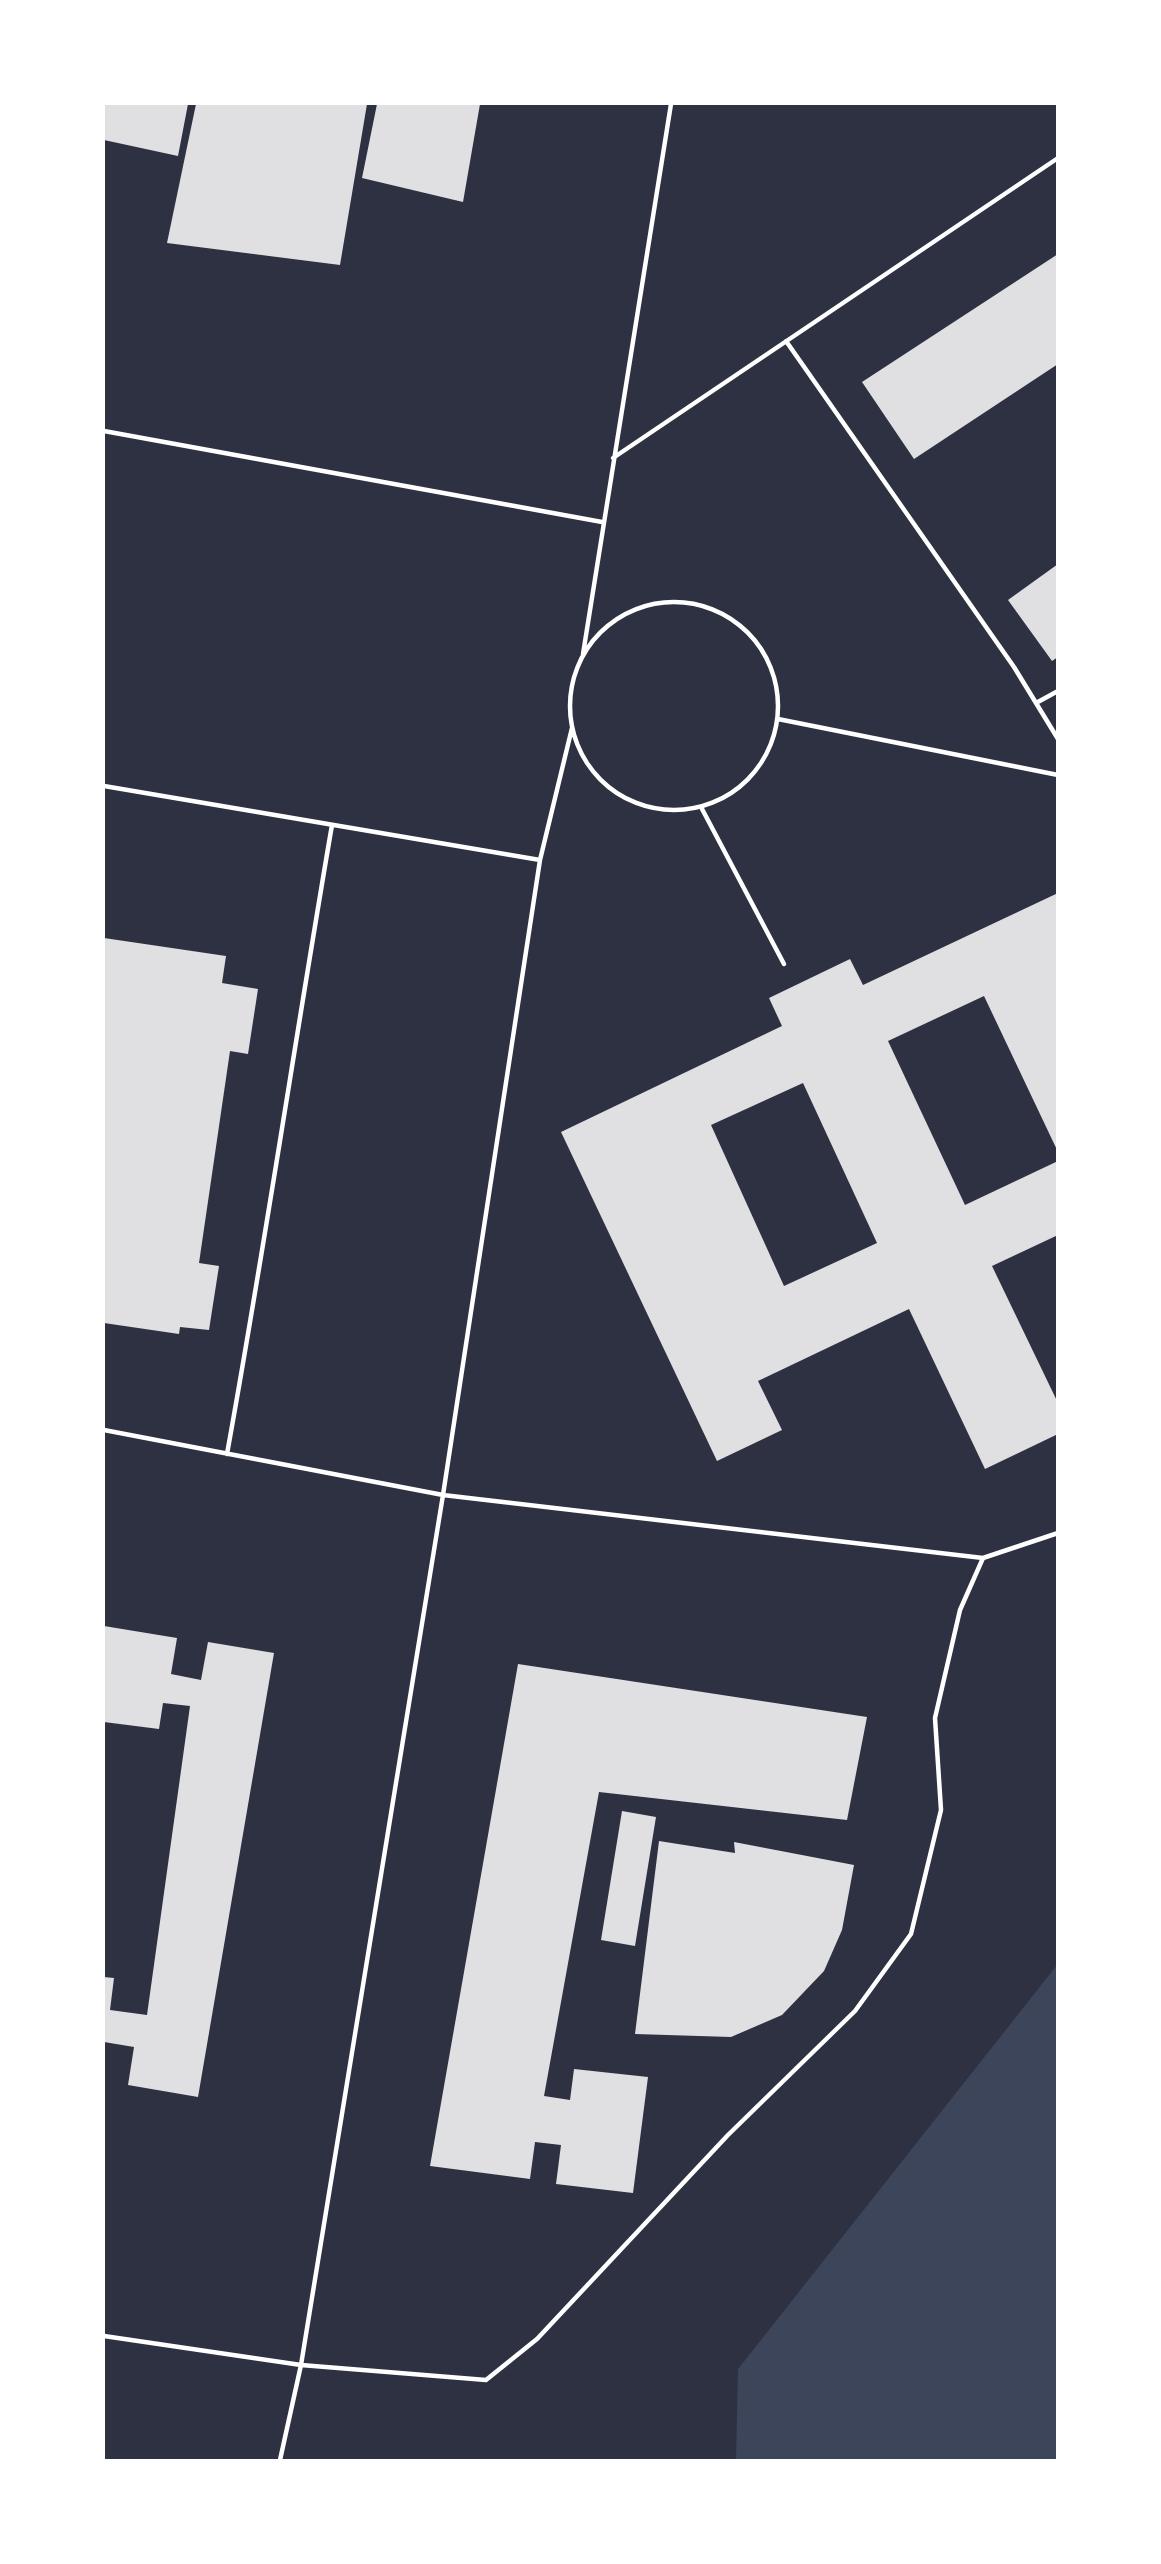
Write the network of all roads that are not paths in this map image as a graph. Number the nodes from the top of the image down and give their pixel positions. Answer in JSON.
{"nodes":[{"id":1,"x":671,"y":104,"type":"edge"},
{"id":2,"x":1058,"y":158,"type":"edge"},
{"id":3,"x":786,"y":341,"type":"junction"},
{"id":4,"x":104,"y":431,"type":"edge"},
{"id":5,"x":613,"y":458,"type":"junction"},
{"id":6,"x":602,"y":522,"type":"junction"},
{"id":7,"x":583,"y":654,"type":"junction"},
{"id":8,"x":1058,"y":691,"type":"edge"},
{"id":9,"x":1036,"y":704,"type":"junction"},
{"id":10,"x":778,"y":719,"type":"junction"},
{"id":11,"x":572,"y":728,"type":"junction"},
{"id":12,"x":1058,"y":739,"type":"edge"},
{"id":13,"x":1058,"y":775,"type":"edge"},
{"id":14,"x":104,"y":786,"type":"edge"},
{"id":15,"x":701,"y":807,"type":"junction"},
{"id":16,"x":332,"y":825,"type":"junction"},
{"id":17,"x":540,"y":860,"type":"junction"},
{"id":18,"x":784,"y":964,"type":"dead end"},
{"id":19,"x":104,"y":1430,"type":"edge"},
{"id":20,"x":227,"y":1454,"type":"junction"},
{"id":21,"x":443,"y":1495,"type":"junction"},
{"id":22,"x":1058,"y":1533,"type":"edge"},
{"id":23,"x":983,"y":1558,"type":"junction"},
{"id":24,"x":104,"y":2336,"type":"edge"},
{"id":25,"x":300,"y":2365,"type":"junction"},
{"id":26,"x":280,"y":2460,"type":"edge"}],
"edges":[{"from":1,"to":5,"type":"lane"},
{"from":2,"to":3,"type":"lane"},
{"from":3,"to":5,"type":"lane"},
{"from":3,"to":9,"type":"lane"},
{"from":4,"to":6,"type":"lane"},
{"from":5,"to":6,"type":"lane"},
{"from":6,"to":7,"type":"lane"},
{"from":7,"to":10,"type":"lane"},
{"from":7,"to":11,"type":"lane"},
{"from":8,"to":9,"type":"lane"},
{"from":9,"to":12,"type":"lane"},
{"from":10,"to":13,"type":"lane"},
{"from":10,"to":15,"type":"lane"},
{"from":11,"to":15,"type":"lane"},
{"from":11,"to":17,"type":"lane"},
{"from":14,"to":16,"type":"lane"},
{"from":15,"to":18,"type":"lane"},
{"from":16,"to":17,"type":"lane"},
{"from":16,"to":20,"type":"lane"},
{"from":17,"to":21,"type":"lane"},
{"from":19,"to":20,"type":"lane"},
{"from":20,"to":21,"type":"lane"},
{"from":21,"to":23,"type":"lane"},
{"from":21,"to":25,"type":"lane"},
{"from":22,"to":23,"type":"lane"},
{"from":23,"to":25,"type":"lane"},
{"from":24,"to":25,"type":"lane"},
{"from":25,"to":26,"type":"lane"}]}
